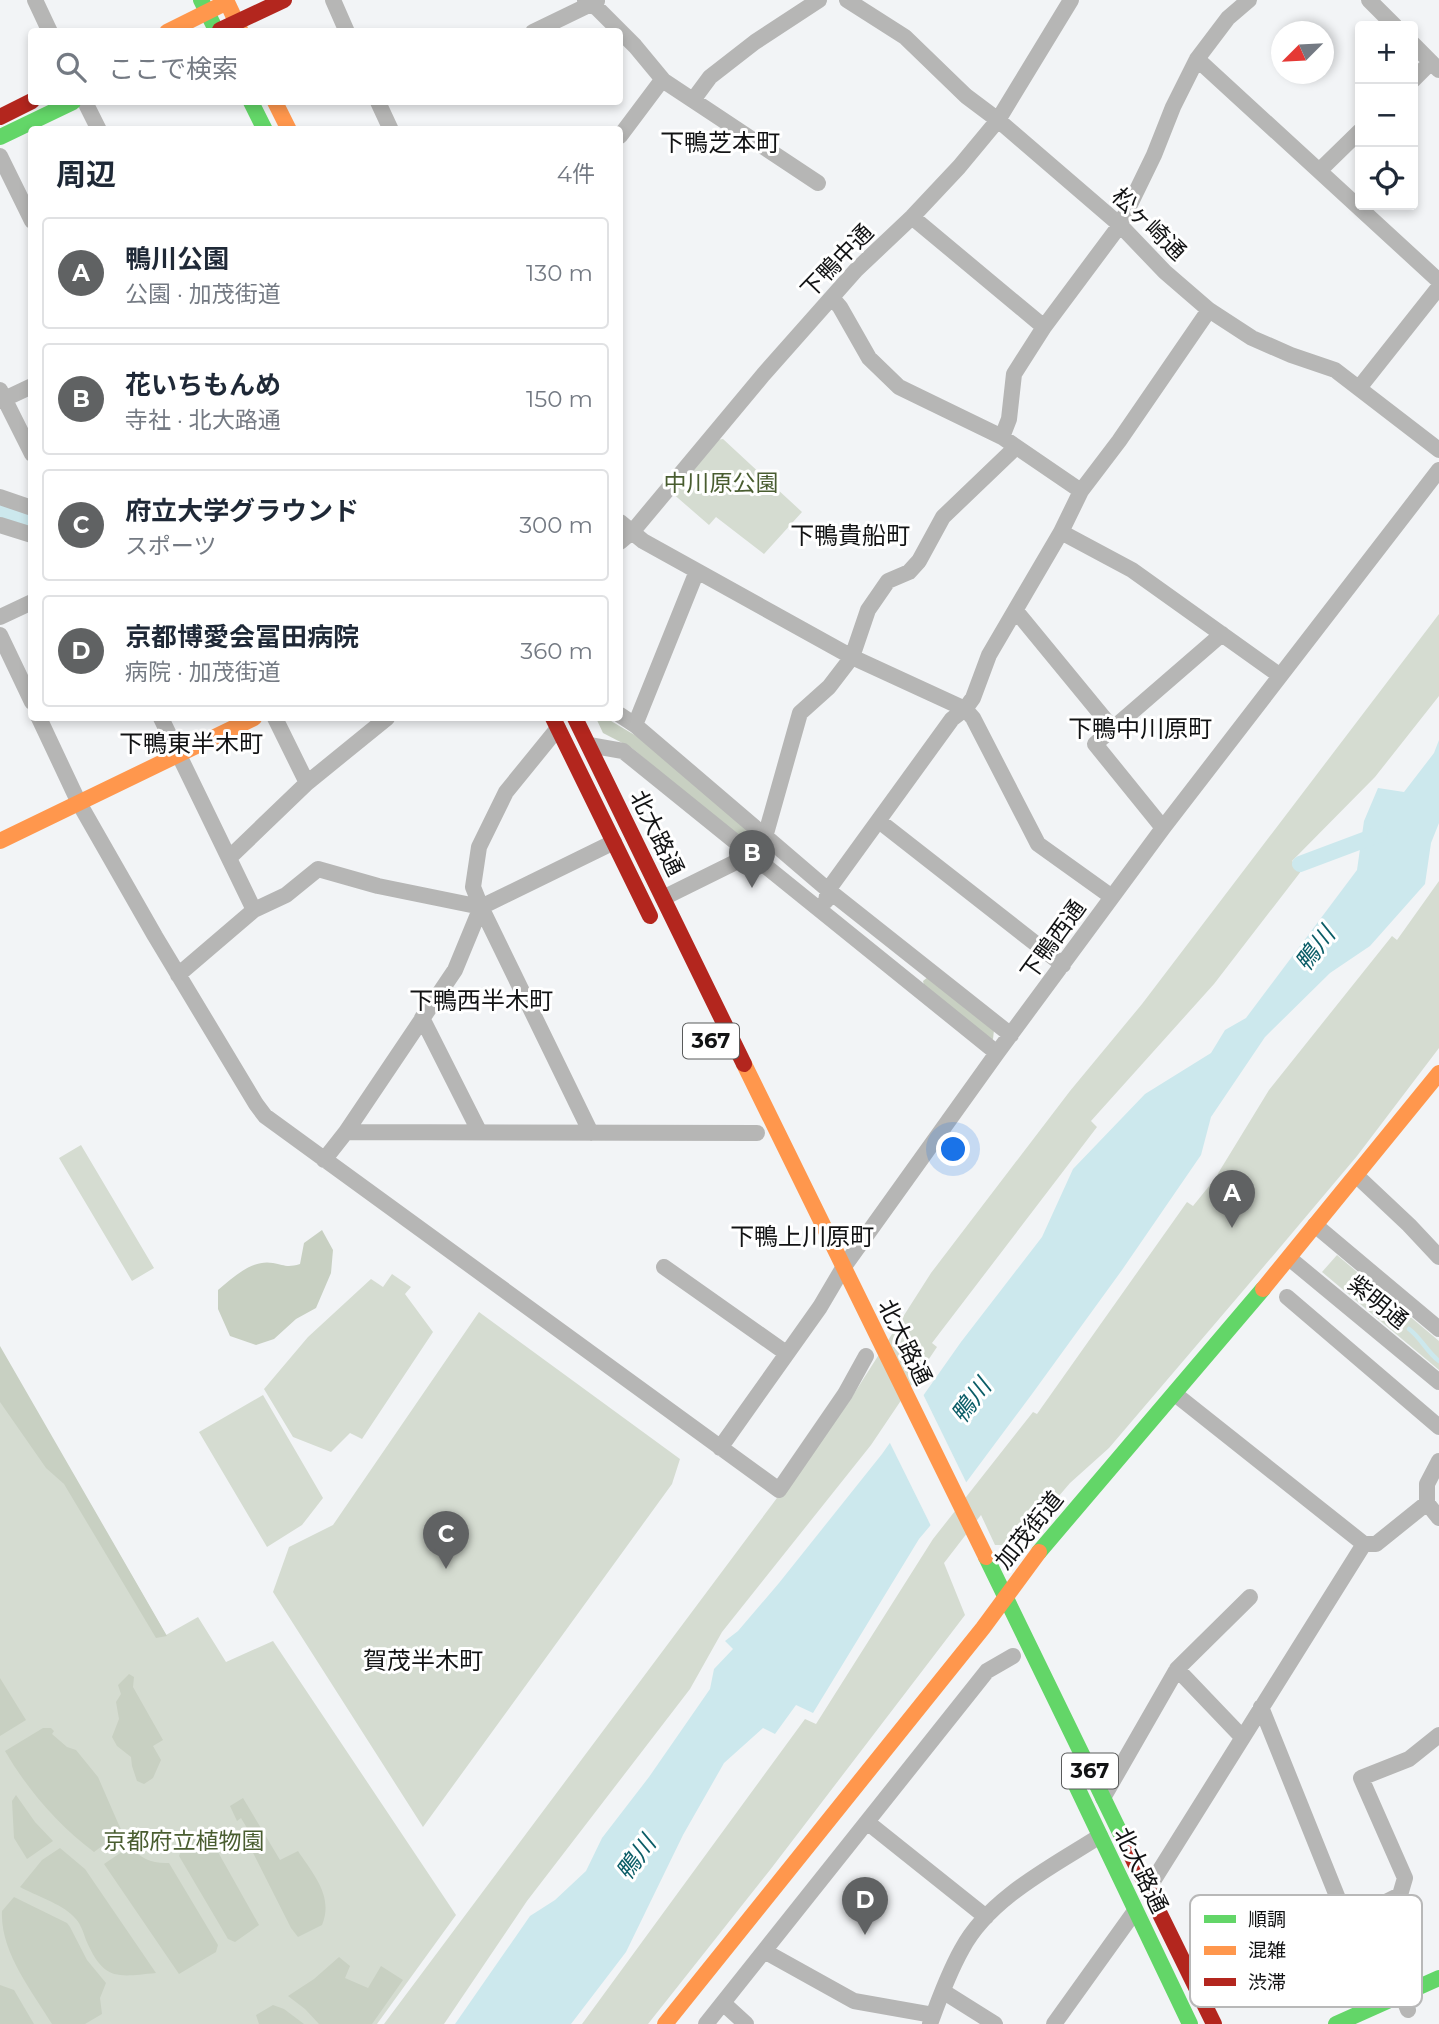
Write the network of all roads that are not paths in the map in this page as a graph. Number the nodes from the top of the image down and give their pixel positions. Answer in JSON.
{"nodes":[{"id":1,"x":35,"y":0,"type":"edge"},
{"id":2,"x":284,"y":0,"type":"edge"},
{"id":3,"x":333,"y":0,"type":"edge"},
{"id":4,"x":819,"y":0,"type":"edge"},
{"id":5,"x":847,"y":0,"type":"edge"},
{"id":6,"x":1071,"y":0,"type":"edge"},
{"id":7,"x":1249,"y":0,"type":"edge"},
{"id":8,"x":1369,"y":0,"type":"edge"},
{"id":9,"x":228,"y":1,"type":"edge"},
{"id":10,"x":592,"y":2,"type":"edge"},
{"id":11,"x":204,"y":6,"type":"edge"},
{"id":12,"x":1390,"y":21,"type":"edge"},
{"id":13,"x":239,"y":26,"type":"edge"},
{"id":14,"x":48,"y":28,"type":"edge"},
{"id":15,"x":173,"y":28,"type":"edge"},
{"id":16,"x":215,"y":28,"type":"edge"},
{"id":17,"x":345,"y":28,"type":"edge"},
{"id":18,"x":541,"y":28,"type":"edge"},
{"id":19,"x":617,"y":28,"type":"edge"},
{"id":20,"x":623,"y":34,"type":"edge"},
{"id":21,"x":1418,"y":49,"type":"edge"},
{"id":22,"x":1197,"y":59,"type":"junction"},
{"id":23,"x":1435,"y":66,"type":"edge"},
{"id":24,"x":1418,"y":77,"type":"edge"},
{"id":25,"x":662,"y":79,"type":"junction"},
{"id":26,"x":693,"y":100,"type":"junction"},
{"id":27,"x":28,"y":103,"type":"edge"},
{"id":28,"x":67,"y":105,"type":"edge"},
{"id":29,"x":86,"y":105,"type":"edge"},
{"id":30,"x":252,"y":105,"type":"edge"},
{"id":31,"x":276,"y":105,"type":"edge"},
{"id":32,"x":379,"y":105,"type":"edge"},
{"id":33,"x":0,"y":117,"type":"edge"},
{"id":34,"x":998,"y":120,"type":"junction"},
{"id":35,"x":97,"y":126,"type":"edge"},
{"id":36,"x":263,"y":126,"type":"edge"},
{"id":37,"x":287,"y":126,"type":"edge"},
{"id":38,"x":389,"y":126,"type":"edge"},
{"id":39,"x":623,"y":132,"type":"edge"},
{"id":40,"x":1355,"y":136,"type":"edge"},
{"id":41,"x":0,"y":137,"type":"edge"},
{"id":42,"x":0,"y":156,"type":"edge"},
{"id":43,"x":1320,"y":170,"type":"junction"},
{"id":44,"x":818,"y":183,"type":"dead end"},
{"id":45,"x":28,"y":213,"type":"edge"},
{"id":46,"x":912,"y":217,"type":"junction"},
{"id":47,"x":1120,"y":225,"type":"junction"},
{"id":48,"x":1439,"y":281,"type":"edge"},
{"id":49,"x":1439,"y":288,"type":"edge"},
{"id":50,"x":832,"y":298,"type":"junction"},
{"id":51,"x":1209,"y":310,"type":"junction"},
{"id":52,"x":1044,"y":327,"type":"junction"},
{"id":53,"x":28,"y":387,"type":"edge"},
{"id":54,"x":1359,"y":388,"type":"junction"},
{"id":55,"x":2,"y":397,"type":"edge"},
{"id":56,"x":1002,"y":437,"type":"junction"},
{"id":57,"x":28,"y":446,"type":"edge"},
{"id":58,"x":1016,"y":447,"type":"junction"},
{"id":59,"x":1439,"y":450,"type":"edge"},
{"id":60,"x":1439,"y":470,"type":"edge"},
{"id":61,"x":1081,"y":491,"type":"junction"},
{"id":62,"x":0,"y":497,"type":"edge"},
{"id":63,"x":28,"y":507,"type":"edge"},
{"id":64,"x":0,"y":525,"type":"edge"},
{"id":65,"x":626,"y":527,"type":"edge"},
{"id":66,"x":1061,"y":532,"type":"junction"},
{"id":67,"x":28,"y":534,"type":"edge"},
{"id":68,"x":697,"y":571,"type":"junction"},
{"id":69,"x":28,"y":603,"type":"edge"},
{"id":70,"x":1016,"y":611,"type":"junction"},
{"id":71,"x":0,"y":617,"type":"edge"},
{"id":72,"x":1222,"y":634,"type":"junction"},
{"id":73,"x":0,"y":635,"type":"edge"},
{"id":74,"x":852,"y":657,"type":"junction"},
{"id":75,"x":1279,"y":675,"type":"junction"},
{"id":76,"x":28,"y":694,"type":"edge"},
{"id":77,"x":965,"y":709,"type":"junction"},
{"id":78,"x":623,"y":717,"type":"edge"},
{"id":79,"x":40,"y":721,"type":"edge"},
{"id":80,"x":162,"y":721,"type":"edge"},
{"id":81,"x":248,"y":721,"type":"edge"},
{"id":82,"x":276,"y":721,"type":"edge"},
{"id":83,"x":383,"y":721,"type":"edge"},
{"id":84,"x":577,"y":721,"type":"edge"},
{"id":85,"x":555,"y":722,"type":"edge"},
{"id":86,"x":635,"y":725,"type":"junction"},
{"id":87,"x":1113,"y":729,"type":"junction"},
{"id":88,"x":589,"y":745,"type":"junction"},
{"id":89,"x":179,"y":754,"type":"junction"},
{"id":90,"x":307,"y":783,"type":"junction"},
{"id":91,"x":79,"y":803,"type":"junction"},
{"id":92,"x":879,"y":821,"type":"junction"},
{"id":93,"x":1163,"y":828,"type":"junction"},
{"id":94,"x":765,"y":838,"type":"junction"},
{"id":95,"x":0,"y":841,"type":"edge"},
{"id":96,"x":614,"y":842,"type":"junction"},
{"id":97,"x":752,"y":854,"type":"junction"},
{"id":98,"x":229,"y":858,"type":"junction"},
{"id":99,"x":828,"y":890,"type":"junction"},
{"id":100,"x":1112,"y":897,"type":"junction"},
{"id":101,"x":663,"y":898,"type":"junction"},
{"id":102,"x":481,"y":907,"type":"junction"},
{"id":103,"x":254,"y":910,"type":"junction"},
{"id":104,"x":823,"y":912,"type":"junction"},
{"id":105,"x":659,"y":934,"type":"dead end"},
{"id":106,"x":1063,"y":965,"type":"junction"},
{"id":107,"x":178,"y":975,"type":"junction"},
{"id":108,"x":422,"y":1018,"type":"junction"},
{"id":109,"x":1011,"y":1035,"type":"junction"},
{"id":110,"x":997,"y":1053,"type":"junction"},
{"id":111,"x":1439,"y":1073,"type":"edge"},
{"id":112,"x":478,"y":1131,"type":"junction"},
{"id":113,"x":346,"y":1132,"type":"junction"},
{"id":114,"x":591,"y":1133,"type":"junction"},
{"id":115,"x":757,"y":1133,"type":"dead end"},
{"id":116,"x":324,"y":1160,"type":"junction"},
{"id":117,"x":1357,"y":1177,"type":"junction"},
{"id":118,"x":1315,"y":1224,"type":"junction"},
{"id":119,"x":1439,"y":1257,"type":"edge"},
{"id":120,"x":1289,"y":1258,"type":"junction"},
{"id":121,"x":821,"y":1265,"type":"dead end"},
{"id":122,"x":664,"y":1267,"type":"dead end"},
{"id":123,"x":843,"y":1268,"type":"junction"},
{"id":124,"x":832,"y":1286,"type":"junction"},
{"id":125,"x":1287,"y":1297,"type":"dead end"},
{"id":126,"x":843,"y":1309,"type":"dead end"},
{"id":127,"x":1439,"y":1329,"type":"edge"},
{"id":128,"x":786,"y":1353,"type":"junction"},
{"id":129,"x":868,"y":1360,"type":"dead end"},
{"id":130,"x":1439,"y":1382,"type":"edge"},
{"id":131,"x":1175,"y":1394,"type":"junction"},
{"id":132,"x":1439,"y":1427,"type":"edge"},
{"id":133,"x":720,"y":1448,"type":"junction"},
{"id":134,"x":1439,"y":1461,"type":"edge"},
{"id":135,"x":1427,"y":1503,"type":"junction"},
{"id":136,"x":1439,"y":1518,"type":"edge"},
{"id":137,"x":1364,"y":1544,"type":"junction"},
{"id":138,"x":1005,"y":1597,"type":"junction"},
{"id":139,"x":1250,"y":1597,"type":"dead end"},
{"id":140,"x":990,"y":1608,"type":"junction"},
{"id":141,"x":1011,"y":1652,"type":"joint"},
{"id":142,"x":1177,"y":1669,"type":"junction"},
{"id":143,"x":1261,"y":1707,"type":"junction"},
{"id":144,"x":1439,"y":1735,"type":"edge"},
{"id":145,"x":1242,"y":1737,"type":"junction"},
{"id":146,"x":1064,"y":1761,"type":"dead end"},
{"id":147,"x":1104,"y":1798,"type":"junction"},
{"id":148,"x":867,"y":1822,"type":"junction"},
{"id":149,"x":1100,"y":1836,"type":"junction"},
{"id":150,"x":1148,"y":1889,"type":"junction"},
{"id":151,"x":1337,"y":1895,"type":"edge"},
{"id":152,"x":1400,"y":1895,"type":"edge"},
{"id":153,"x":1135,"y":1910,"type":"junction"},
{"id":154,"x":986,"y":1917,"type":"junction"},
{"id":155,"x":764,"y":1951,"type":"junction"},
{"id":156,"x":1190,"y":1965,"type":"edge"},
{"id":157,"x":1186,"y":1966,"type":"junction"},
{"id":158,"x":1190,"y":1974,"type":"edge"},
{"id":159,"x":1439,"y":1978,"type":"edge"},
{"id":160,"x":1422,"y":1986,"type":"edge"},
{"id":161,"x":944,"y":1992,"type":"junction"},
{"id":162,"x":723,"y":2003,"type":"junction"},
{"id":163,"x":1206,"y":2007,"type":"edge"},
{"id":164,"x":1374,"y":2007,"type":"edge"},
{"id":165,"x":1407,"y":2007,"type":"edge"},
{"id":166,"x":1408,"y":2010,"type":"dead end"},
{"id":167,"x":932,"y":2020,"type":"edge"},
{"id":168,"x":665,"y":2024,"type":"edge"},
{"id":169,"x":706,"y":2024,"type":"edge"},
{"id":170,"x":746,"y":2024,"type":"edge"},
{"id":171,"x":995,"y":2024,"type":"edge"},
{"id":172,"x":1054,"y":2024,"type":"edge"},
{"id":173,"x":1190,"y":2024,"type":"edge"},
{"id":174,"x":1214,"y":2024,"type":"edge"},
{"id":175,"x":1336,"y":2024,"type":"edge"}],
"edges":[{"from":1,"to":14,"type":"street"},
{"from":2,"to":13,"type":"main road"},
{"from":3,"to":17,"type":"street"},
{"from":4,"to":26,"type":"street"},
{"from":5,"to":34,"type":"street","name":"松ヶ崎通"},
{"from":6,"to":34,"type":"street","name":"下鴨中通"},
{"from":7,"to":22,"type":"street"},
{"from":8,"to":12,"type":"street"},
{"from":9,"to":11,"type":"main road"},
{"from":9,"to":13,"type":"main road"},
{"from":10,"to":18,"type":"street"},
{"from":10,"to":19,"type":"street"},
{"from":11,"to":15,"type":"main road"},
{"from":11,"to":16,"type":"main road"},
{"from":20,"to":25,"type":"street"},
{"from":21,"to":23,"type":"street"},
{"from":22,"to":43,"type":"street"},
{"from":22,"to":47,"type":"street"},
{"from":23,"to":24,"type":"street"},
{"from":25,"to":26,"type":"street"},
{"from":25,"to":39,"type":"street"},
{"from":26,"to":44,"type":"street"},
{"from":27,"to":33,"type":"main road"},
{"from":28,"to":41,"type":"main road"},
{"from":29,"to":35,"type":"street"},
{"from":30,"to":36,"type":"main road"},
{"from":31,"to":37,"type":"main road"},
{"from":32,"to":38,"type":"street"},
{"from":34,"to":46,"type":"street","name":"下鴨中通"},
{"from":34,"to":47,"type":"street","name":"松ヶ崎通"},
{"from":40,"to":43,"type":"street"},
{"from":42,"to":45,"type":"street"},
{"from":43,"to":48,"type":"street"},
{"from":46,"to":50,"type":"street","name":"下鴨中通"},
{"from":46,"to":52,"type":"street"},
{"from":47,"to":51,"type":"street","name":"松ヶ崎通"},
{"from":47,"to":52,"type":"street"},
{"from":49,"to":54,"type":"street"},
{"from":50,"to":56,"type":"street"},
{"from":50,"to":65,"type":"street","name":"下鴨中通"},
{"from":51,"to":54,"type":"street","name":"松ヶ崎通"},
{"from":51,"to":61,"type":"street"},
{"from":52,"to":56,"type":"street"},
{"from":53,"to":55,"type":"street"},
{"from":54,"to":59,"type":"street","name":"松ヶ崎通"},
{"from":55,"to":57,"type":"street"},
{"from":56,"to":58,"type":"street"},
{"from":58,"to":61,"type":"street"},
{"from":58,"to":74,"type":"street"},
{"from":60,"to":75,"type":"street","name":"下鴨西通"},
{"from":61,"to":66,"type":"street"},
{"from":62,"to":63,"type":"street"},
{"from":64,"to":67,"type":"street"},
{"from":65,"to":68,"type":"street"},
{"from":66,"to":70,"type":"street"},
{"from":66,"to":72,"type":"street"},
{"from":68,"to":74,"type":"street"},
{"from":68,"to":86,"type":"street"},
{"from":69,"to":71,"type":"street"},
{"from":70,"to":77,"type":"street"},
{"from":70,"to":87,"type":"street"},
{"from":72,"to":75,"type":"street"},
{"from":72,"to":87,"type":"street"},
{"from":73,"to":76,"type":"street"},
{"from":74,"to":77,"type":"street"},
{"from":74,"to":94,"type":"street"},
{"from":75,"to":93,"type":"street","name":"下鴨西通"},
{"from":77,"to":92,"type":"street"},
{"from":77,"to":100,"type":"street"},
{"from":78,"to":86,"type":"street"},
{"from":79,"to":91,"type":"street"},
{"from":80,"to":89,"type":"street"},
{"from":81,"to":89,"type":"main road"},
{"from":82,"to":90,"type":"street"},
{"from":83,"to":90,"type":"street"},
{"from":84,"to":88,"type":"main road","name":"北大路通","number":"367"},
{"from":85,"to":96,"type":"main road","name":"北大路通"},
{"from":85,"to":102,"type":"street"},
{"from":86,"to":94,"type":"street"},
{"from":87,"to":93,"type":"street"},
{"from":88,"to":97,"type":"street"},
{"from":88,"to":101,"type":"main road","name":"北大路通","number":"367"},
{"from":89,"to":91,"type":"main road"},
{"from":89,"to":98,"type":"street"},
{"from":90,"to":98,"type":"street"},
{"from":91,"to":95,"type":"main road"},
{"from":91,"to":107,"type":"street"},
{"from":92,"to":99,"type":"street"},
{"from":92,"to":106,"type":"street"},
{"from":93,"to":100,"type":"street","name":"下鴨西通"},
{"from":94,"to":97,"type":"street"},
{"from":94,"to":99,"type":"street"},
{"from":96,"to":102,"type":"street"},
{"from":96,"to":105,"type":"main road","name":"北大路通"},
{"from":97,"to":101,"type":"street"},
{"from":97,"to":104,"type":"street"},
{"from":98,"to":103,"type":"street"},
{"from":99,"to":104,"type":"street"},
{"from":99,"to":109,"type":"street"},
{"from":100,"to":106,"type":"street","name":"下鴨西通"},
{"from":101,"to":123,"type":"main road","name":"北大路通","number":"367"},
{"from":102,"to":103,"type":"street"},
{"from":102,"to":108,"type":"street"},
{"from":102,"to":114,"type":"street"},
{"from":103,"to":107,"type":"street"},
{"from":104,"to":110,"type":"street"},
{"from":106,"to":109,"type":"street","name":"下鴨西通"},
{"from":107,"to":116,"type":"street"},
{"from":108,"to":112,"type":"street"},
{"from":108,"to":113,"type":"street"},
{"from":109,"to":110,"type":"street","name":"下鴨西通"},
{"from":110,"to":123,"type":"street","name":"下鴨西通"},
{"from":111,"to":117,"type":"main road","name":"加茂街道"},
{"from":112,"to":113,"type":"street"},
{"from":112,"to":114,"type":"street"},
{"from":113,"to":116,"type":"street"},
{"from":114,"to":115,"type":"street"},
{"from":116,"to":133,"type":"street"},
{"from":117,"to":118,"type":"main road","name":"加茂街道"},
{"from":117,"to":119,"type":"street"},
{"from":118,"to":120,"type":"main road","name":"加茂街道"},
{"from":118,"to":127,"type":"street","name":"紫明通"},
{"from":120,"to":130,"type":"street","name":"紫明通"},
{"from":120,"to":131,"type":"main road","name":"加茂街道"},
{"from":121,"to":124,"type":"main road","name":"北大路通"},
{"from":122,"to":128,"type":"street"},
{"from":123,"to":124,"type":"street","name":"下鴨西通"},
{"from":123,"to":138,"type":"main road","name":"北大路通","number":"367"},
{"from":124,"to":126,"type":"main road","name":"北大路通"},
{"from":124,"to":128,"type":"street","name":"下鴨西通"},
{"from":125,"to":132,"type":"street"},
{"from":128,"to":133,"type":"street","name":"下鴨西通"},
{"from":129,"to":133,"type":"street"},
{"from":131,"to":137,"type":"street"},
{"from":131,"to":138,"type":"main road","name":"加茂街道"},
{"from":134,"to":135,"type":"street"},
{"from":135,"to":136,"type":"street"},
{"from":135,"to":137,"type":"street"},
{"from":137,"to":143,"type":"street"},
{"from":138,"to":140,"type":"main road","name":"加茂街道"},
{"from":138,"to":147,"type":"main road","name":"北大路通","number":"367"},
{"from":139,"to":142,"type":"street"},
{"from":140,"to":141,"type":"main road"},
{"from":140,"to":168,"type":"main road","name":"加茂街道"},
{"from":141,"to":148,"type":"street"},
{"from":142,"to":145,"type":"street"},
{"from":142,"to":147,"type":"street"},
{"from":143,"to":145,"type":"street"},
{"from":143,"to":151,"type":"street"},
{"from":144,"to":152,"type":"street"},
{"from":145,"to":150,"type":"street"},
{"from":146,"to":149,"type":"main road","name":"北大路通","number":"367"},
{"from":147,"to":150,"type":"main road","name":"北大路通","number":"367"},
{"from":148,"to":154,"type":"street"},
{"from":148,"to":155,"type":"street"},
{"from":149,"to":153,"type":"main road","name":"北大路通","number":"367"},
{"from":149,"to":154,"type":"street"},
{"from":150,"to":157,"type":"main road","name":"北大路通","number":"367"},
{"from":153,"to":172,"type":"street"},
{"from":153,"to":173,"type":"main road","name":"北大路通","number":"367"},
{"from":154,"to":161,"type":"street"},
{"from":155,"to":162,"type":"street"},
{"from":155,"to":167,"type":"street"},
{"from":156,"to":157,"type":"street"},
{"from":157,"to":158,"type":"main road","name":"北大路通","number":"367"},
{"from":159,"to":160,"type":"main road"},
{"from":161,"to":167,"type":"street"},
{"from":161,"to":171,"type":"street"},
{"from":162,"to":169,"type":"street"},
{"from":162,"to":170,"type":"street"},
{"from":163,"to":174,"type":"main road","name":"北大路通","number":"367"},
{"from":164,"to":175,"type":"main road"},
{"from":165,"to":166,"type":"street"}]}
